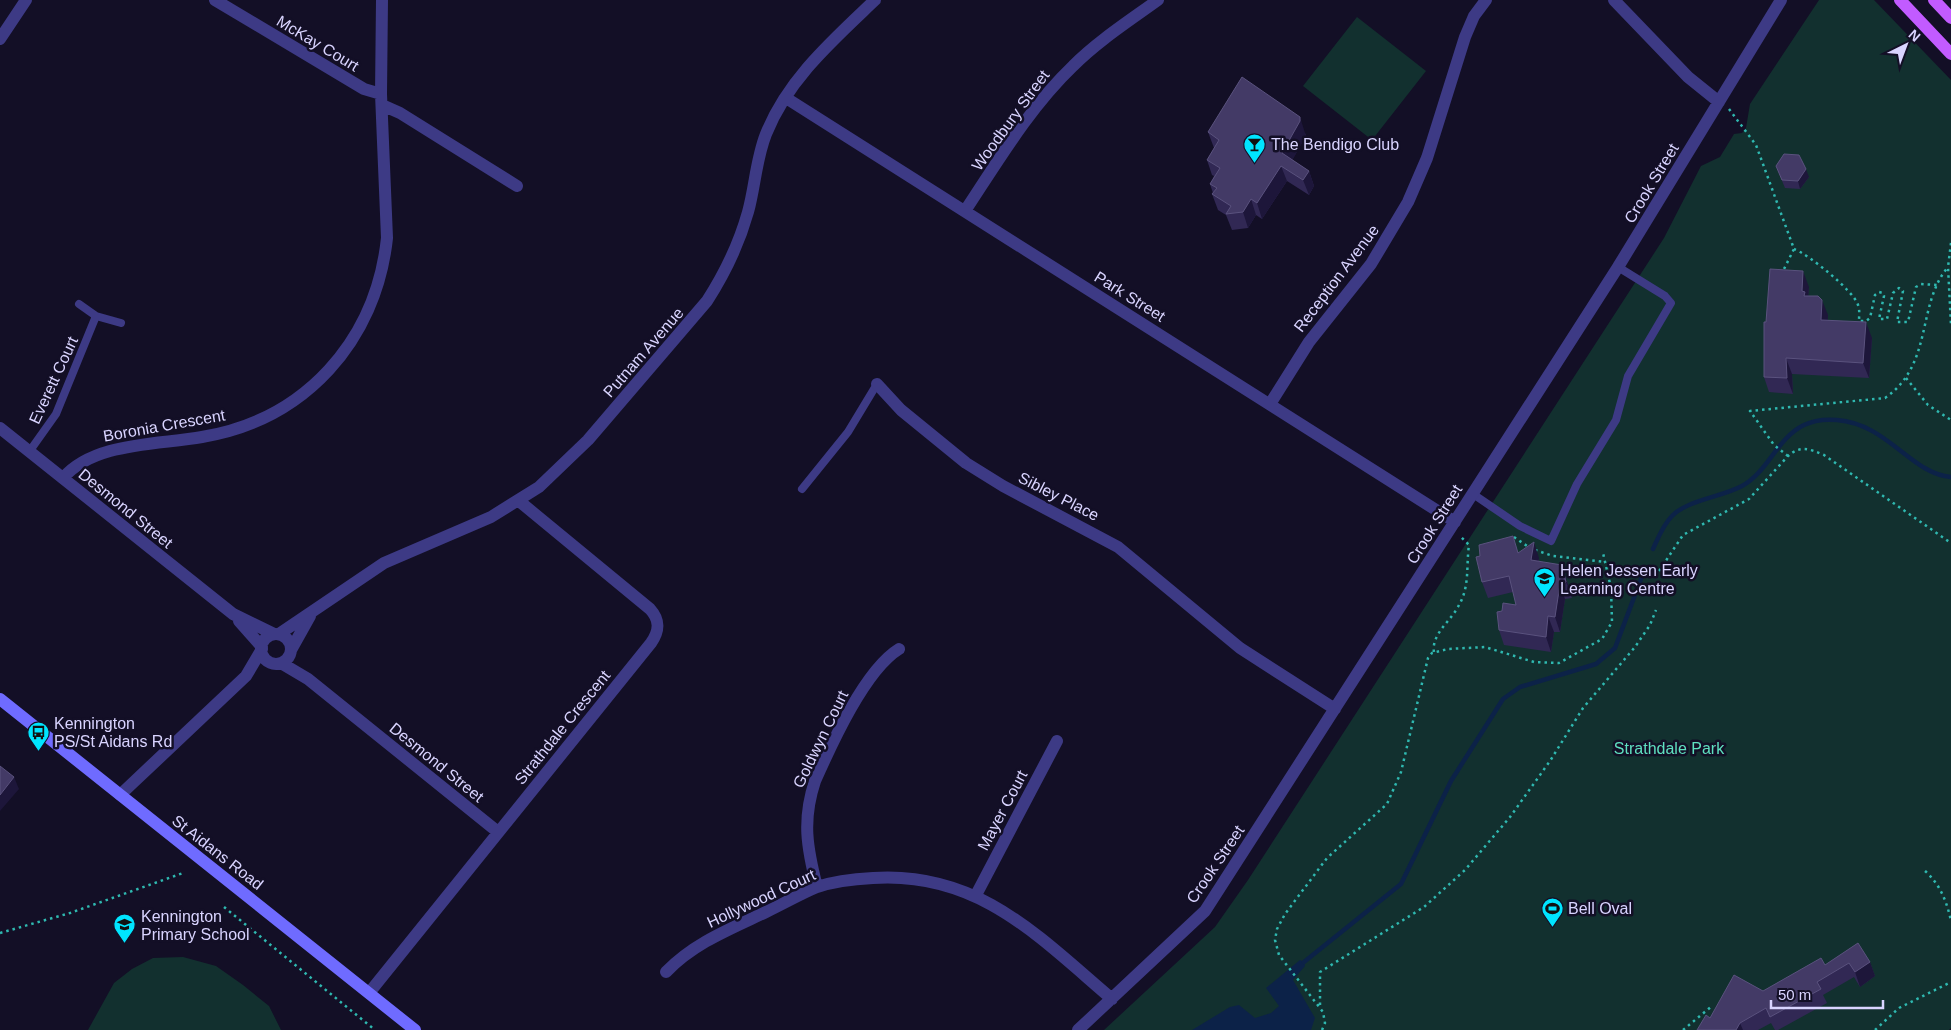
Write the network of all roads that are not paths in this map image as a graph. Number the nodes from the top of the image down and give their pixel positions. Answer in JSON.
{"nodes":[{"id":1,"x":26,"y":0,"type":"edge"},
{"id":2,"x":215,"y":0,"type":"edge"},
{"id":3,"x":382,"y":0,"type":"edge"},
{"id":4,"x":874,"y":0,"type":"edge"},
{"id":5,"x":1158,"y":0,"type":"edge"},
{"id":6,"x":1486,"y":0,"type":"edge"},
{"id":7,"x":1614,"y":0,"type":"edge"},
{"id":8,"x":1900,"y":0,"type":"edge"},
{"id":9,"x":1934,"y":0,"type":"edge"},
{"id":10,"x":1782,"y":2,"type":"edge"},
{"id":11,"x":1951,"y":18,"type":"edge"},
{"id":12,"x":0,"y":39,"type":"edge"},
{"id":13,"x":1951,"y":54,"type":"edge"},
{"id":14,"x":786,"y":98,"type":"junction"},
{"id":15,"x":381,"y":99,"type":"junction"},
{"id":16,"x":1719,"y":102,"type":"junction"},
{"id":17,"x":517,"y":186,"type":"dead end"},
{"id":18,"x":965,"y":211,"type":"junction"},
{"id":19,"x":1618,"y":267,"type":"junction"},
{"id":20,"x":79,"y":304,"type":"dead end"},
{"id":21,"x":96,"y":316,"type":"junction"},
{"id":22,"x":121,"y":323,"type":"dead end"},
{"id":23,"x":877,"y":384,"type":"joint"},
{"id":24,"x":1270,"y":404,"type":"junction"},
{"id":25,"x":0,"y":428,"type":"edge"},
{"id":26,"x":29,"y":452,"type":"junction"},
{"id":27,"x":63,"y":478,"type":"junction"},
{"id":28,"x":802,"y":489,"type":"dead end"},
{"id":29,"x":1473,"y":494,"type":"junction"},
{"id":30,"x":519,"y":501,"type":"junction"},
{"id":31,"x":1453,"y":526,"type":"junction"},
{"id":32,"x":233,"y":614,"type":"junction"},
{"id":33,"x":311,"y":614,"type":"junction"},
{"id":34,"x":277,"y":634,"type":"junction"},
{"id":35,"x":262,"y":648,"type":"junction"},
{"id":36,"x":899,"y":649,"type":"dead end"},
{"id":37,"x":291,"y":651,"type":"junction"},
{"id":38,"x":277,"y":664,"type":"junction"},
{"id":39,"x":246,"y":676,"type":"junction"},
{"id":40,"x":308,"y":680,"type":"junction"},
{"id":41,"x":0,"y":699,"type":"edge"},
{"id":42,"x":1335,"y":709,"type":"junction"},
{"id":43,"x":1057,"y":741,"type":"dead end"},
{"id":44,"x":120,"y":795,"type":"junction"},
{"id":45,"x":498,"y":832,"type":"junction"},
{"id":46,"x":817,"y":888,"type":"junction"},
{"id":47,"x":976,"y":895,"type":"junction"},
{"id":48,"x":666,"y":972,"type":"dead end"},
{"id":49,"x":369,"y":993,"type":"junction"},
{"id":50,"x":1112,"y":999,"type":"junction"},
{"id":51,"x":414,"y":1030,"type":"edge"},
{"id":52,"x":1078,"y":1030,"type":"edge"}],
"edges":[{"from":1,"to":12,"type":"street"},
{"from":2,"to":15,"type":"street","name":"McKay Court"},
{"from":3,"to":15,"type":"street","name":"Boronia Crescent"},
{"from":4,"to":14,"type":"street","name":"Putnam Avenue"},
{"from":5,"to":18,"type":"street","name":"Woodbury Street"},
{"from":6,"to":24,"type":"street","name":"Reception Avenue"},
{"from":7,"to":16,"type":"street"},
{"from":8,"to":13,"type":"main road"},
{"from":9,"to":11,"type":"main road"},
{"from":10,"to":16,"type":"street","name":"Crook Street"},
{"from":14,"to":18,"type":"street","name":"Park Street"},
{"from":14,"to":30,"type":"street","name":"Putnam Avenue"},
{"from":15,"to":17,"type":"street","name":"McKay Court"},
{"from":15,"to":27,"type":"street","name":"Boronia Crescent"},
{"from":16,"to":19,"type":"street","name":"Crook Street"},
{"from":18,"to":24,"type":"street","name":"Park Street"},
{"from":19,"to":29,"type":"street","name":"Crook Street"},
{"from":19,"to":29,"type":"lane"},
{"from":20,"to":21,"type":"lane"},
{"from":21,"to":22,"type":"lane"},
{"from":21,"to":26,"type":"lane","name":"Everett Court"},
{"from":23,"to":28,"type":"lane","name":"Sibley Place"},
{"from":23,"to":42,"type":"street","name":"Sibley Place"},
{"from":24,"to":31,"type":"street","name":"Park Street"},
{"from":25,"to":26,"type":"street","name":"Desmond Street"},
{"from":26,"to":27,"type":"street","name":"Desmond Street"},
{"from":27,"to":32,"type":"street","name":"Desmond Street"},
{"from":29,"to":31,"type":"street","name":"Crook Street"},
{"from":30,"to":33,"type":"street","name":"Putnam Avenue"},
{"from":30,"to":45,"type":"street","name":"Strathdale Crescent"},
{"from":31,"to":42,"type":"street","name":"Crook Street"},
{"from":32,"to":34,"type":"street","name":"Desmond Street"},
{"from":32,"to":35,"type":"street","name":"Desmond Street"},
{"from":33,"to":34,"type":"street","name":"Putnam Avenue"},
{"from":33,"to":37,"type":"street","name":"Putnam Avenue"},
{"from":34,"to":35,"type":"street"},
{"from":34,"to":37,"type":"street"},
{"from":35,"to":38,"type":"street"},
{"from":35,"to":39,"type":"street"},
{"from":36,"to":46,"type":"street","name":"Goldwyn Court"},
{"from":37,"to":38,"type":"street"},
{"from":37,"to":40,"type":"street","name":"Desmond Street"},
{"from":38,"to":39,"type":"street"},
{"from":38,"to":40,"type":"street","name":"Desmond Street"},
{"from":39,"to":44,"type":"street"},
{"from":40,"to":45,"type":"street","name":"Desmond Street"},
{"from":41,"to":44,"type":"street","name":"St Aidans Road"},
{"from":42,"to":50,"type":"street","name":"Crook Street"},
{"from":43,"to":47,"type":"street","name":"Mayer Court"},
{"from":44,"to":49,"type":"street","name":"St Aidans Road"},
{"from":45,"to":49,"type":"street","name":"Strathdale Crescent"},
{"from":46,"to":47,"type":"street","name":"Hollywood Court"},
{"from":46,"to":48,"type":"street","name":"Hollywood Court"},
{"from":47,"to":50,"type":"street","name":"Hollywood Court"},
{"from":49,"to":51,"type":"street","name":"St Aidans Road"},
{"from":50,"to":52,"type":"street","name":"Crook Street"}]}
